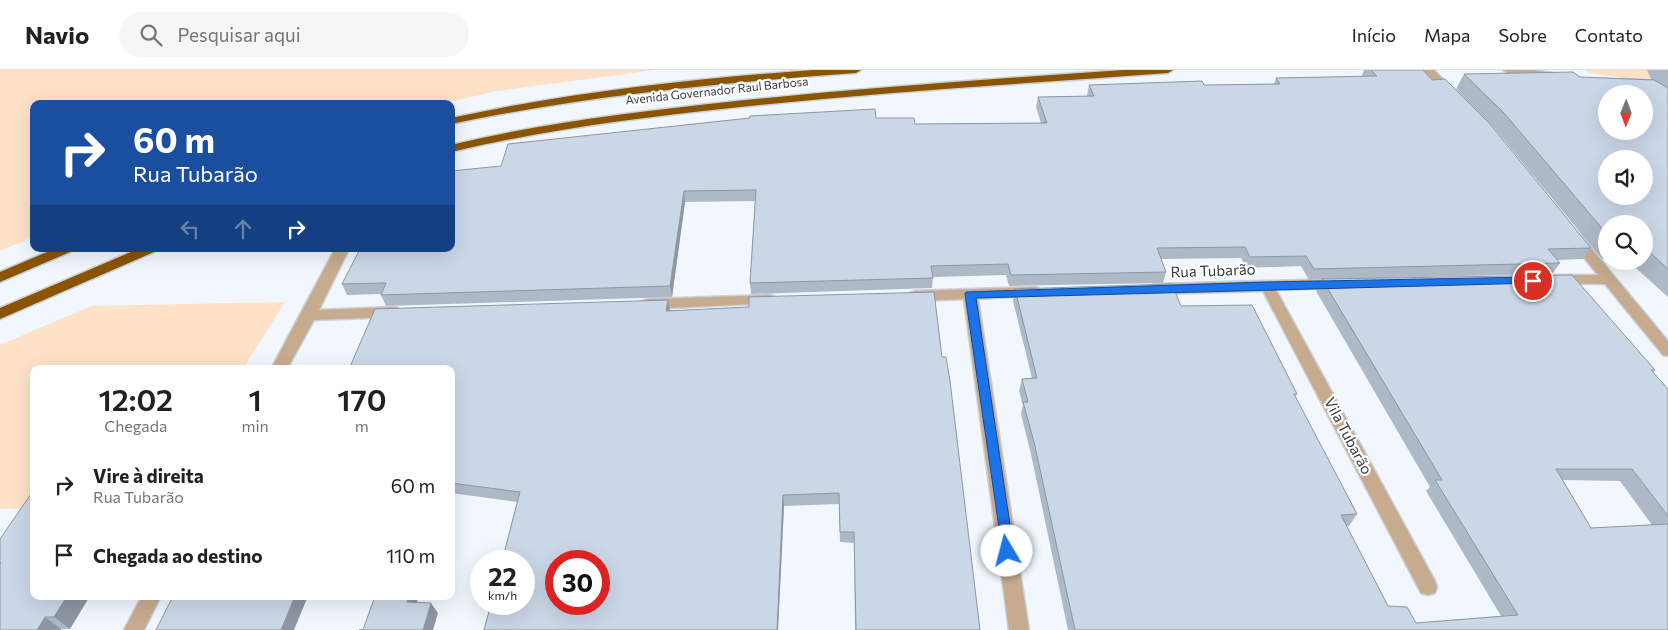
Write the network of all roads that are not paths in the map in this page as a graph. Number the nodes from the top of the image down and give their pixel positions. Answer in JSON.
{"nodes":[{"id":1,"x":856,"y":70,"type":"edge"},
{"id":2,"x":1168,"y":70,"type":"edge"},
{"id":3,"x":1428,"y":70,"type":"edge"},
{"id":4,"x":1508,"y":70,"type":"edge"},
{"id":5,"x":1557,"y":76,"type":"edge"},
{"id":6,"x":1462,"y":104,"type":"edge"},
{"id":7,"x":455,"y":120,"type":"edge"},
{"id":8,"x":455,"y":148,"type":"edge"},
{"id":9,"x":1567,"y":228,"type":"edge"},
{"id":10,"x":58,"y":252,"type":"edge"},
{"id":11,"x":142,"y":252,"type":"edge"},
{"id":12,"x":340,"y":252,"type":"edge"},
{"id":13,"x":0,"y":276,"type":"edge"},
{"id":14,"x":1609,"y":280,"type":"junction"},
{"id":15,"x":1540,"y":281,"type":"edge"},
{"id":16,"x":1354,"y":284,"type":"edge"},
{"id":17,"x":1267,"y":286,"type":"junction"},
{"id":18,"x":1138,"y":290,"type":"edge"},
{"id":19,"x":1049,"y":292,"type":"edge"},
{"id":20,"x":970,"y":294,"type":"junction"},
{"id":21,"x":901,"y":296,"type":"edge"},
{"id":22,"x":783,"y":300,"type":"edge"},
{"id":23,"x":635,"y":305,"type":"edge"},
{"id":24,"x":408,"y":312,"type":"edge"},
{"id":25,"x":0,"y":314,"type":"edge"},
{"id":26,"x":309,"y":315,"type":"junction"},
{"id":27,"x":1668,"y":351,"type":"edge"},
{"id":28,"x":281,"y":365,"type":"edge"},
{"id":29,"x":1428,"y":587,"type":"dead end"},
{"id":30,"x":150,"y":600,"type":"edge"},
{"id":31,"x":134,"y":630,"type":"edge"},
{"id":32,"x":1019,"y":630,"type":"edge"}],
"edges":[{"from":1,"to":7,"type":"highway","name":"Avenida Governador Raul Barbosa"},
{"from":2,"to":8,"type":"highway","name":"Avenida Governador Raul Barbosa"},
{"from":3,"to":6,"type":"street"},
{"from":4,"to":5,"type":"street"},
{"from":9,"to":14,"type":"street"},
{"from":10,"to":13,"type":"highway"},
{"from":11,"to":25,"type":"highway"},
{"from":12,"to":26,"type":"street"},
{"from":14,"to":15,"type":"street"},
{"from":14,"to":27,"type":"street"},
{"from":16,"to":17,"type":"street","name":"Rua Tubarão"},
{"from":17,"to":18,"type":"street","name":"Rua Tubarão"},
{"from":17,"to":29,"type":"street","name":"Vila Tubarão"},
{"from":19,"to":20,"type":"street"},
{"from":20,"to":21,"type":"street"},
{"from":20,"to":32,"type":"street"},
{"from":22,"to":23,"type":"street"},
{"from":24,"to":26,"type":"street"},
{"from":26,"to":28,"type":"street"},
{"from":30,"to":31,"type":"street"}]}
